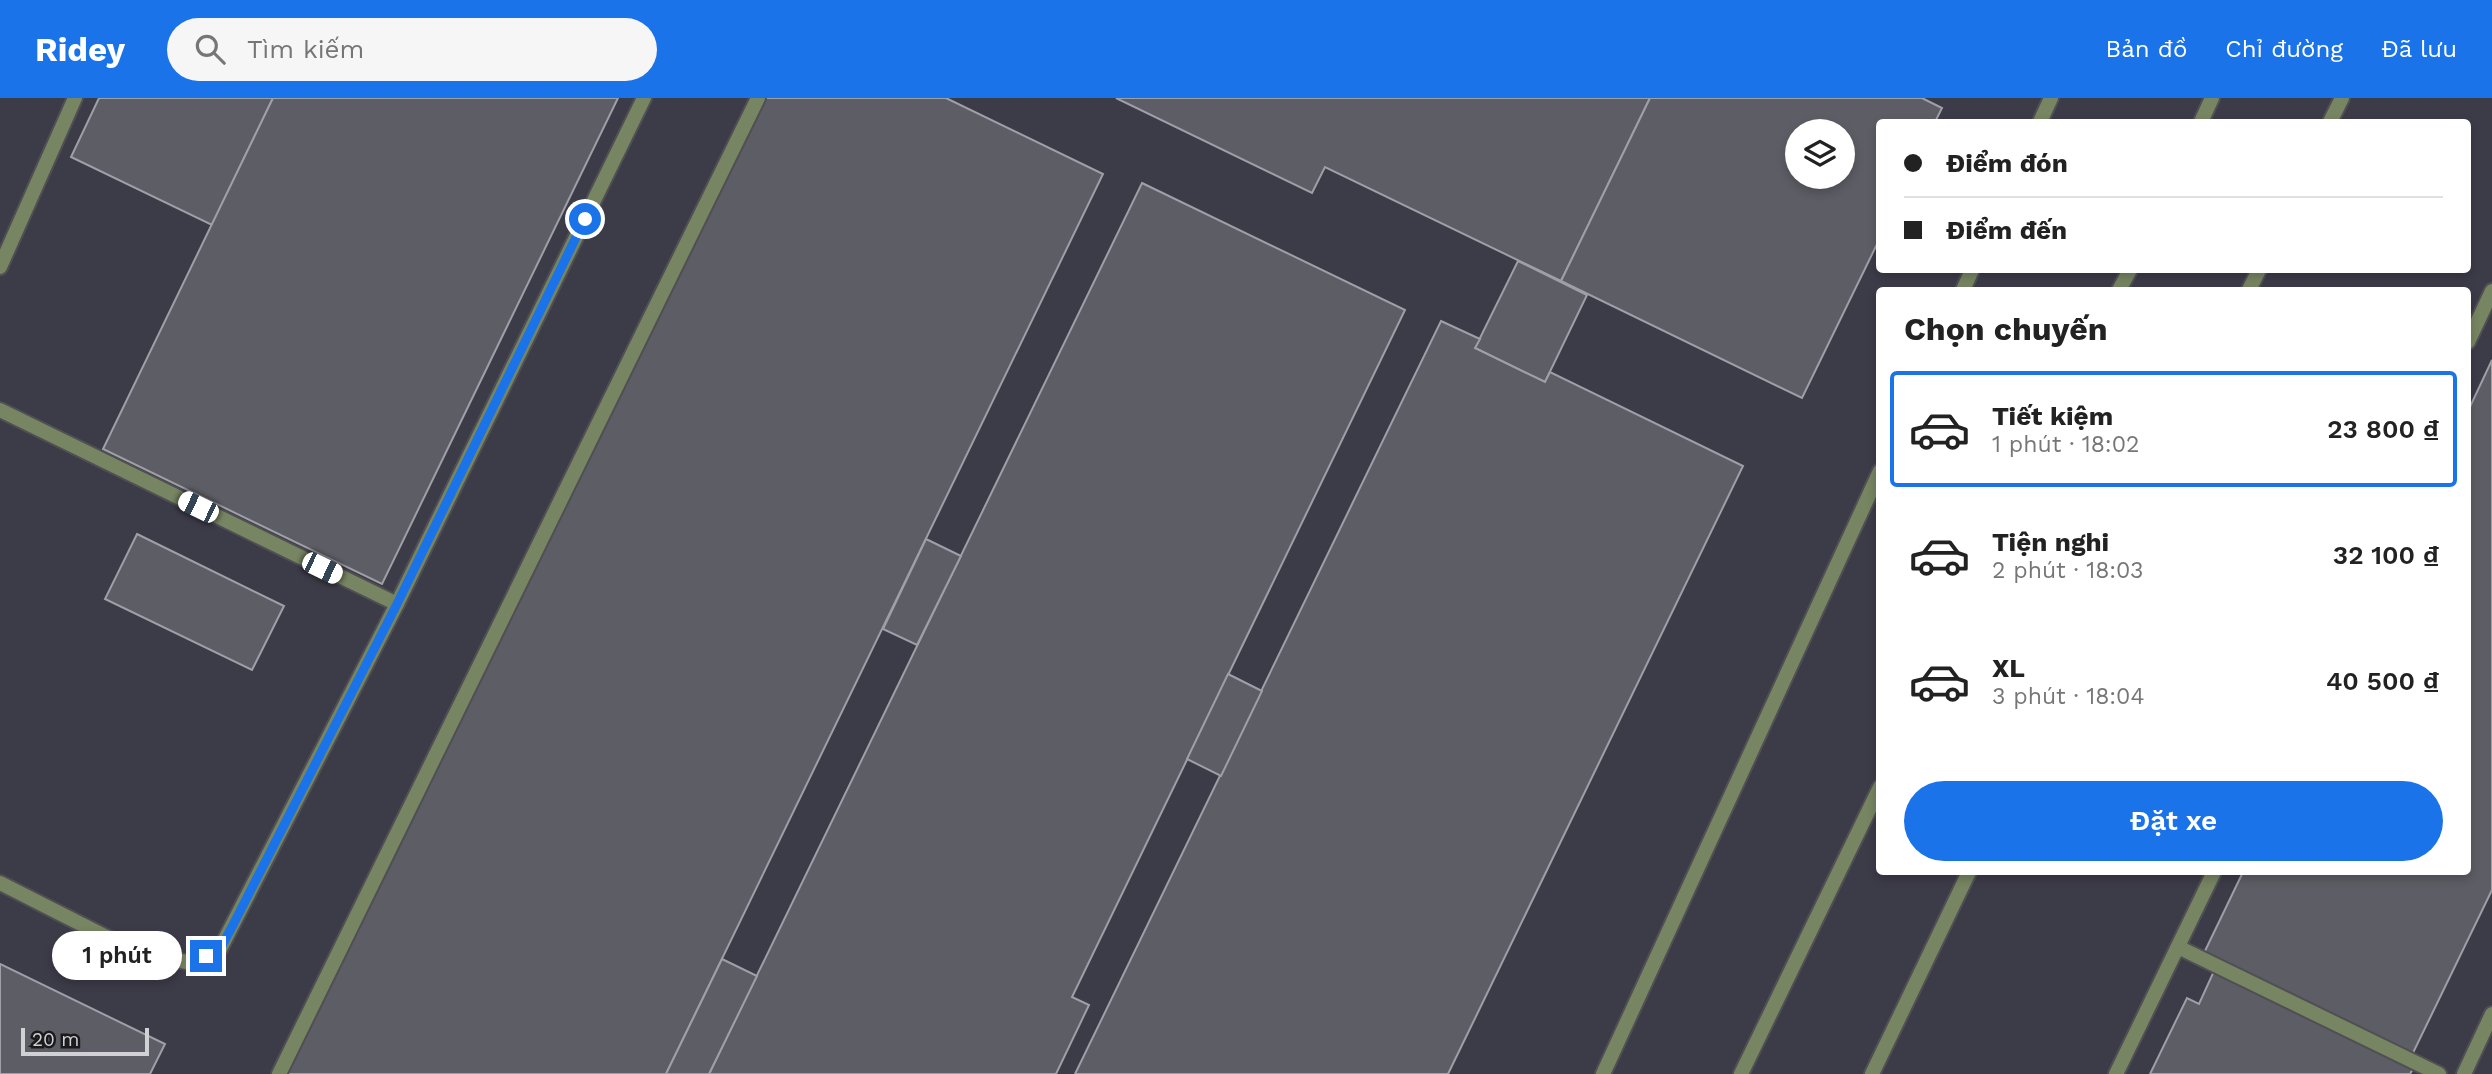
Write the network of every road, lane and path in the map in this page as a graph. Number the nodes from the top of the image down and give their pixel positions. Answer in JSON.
{"nodes":[{"id":1,"x":75,"y":98,"type":"edge"},
{"id":2,"x":644,"y":98,"type":"edge"},
{"id":3,"x":758,"y":98,"type":"edge"},
{"id":4,"x":2051,"y":98,"type":"edge"},
{"id":5,"x":2212,"y":98,"type":"edge"},
{"id":6,"x":2342,"y":98,"type":"edge"},
{"id":7,"x":2041,"y":119,"type":"edge"},
{"id":8,"x":2202,"y":119,"type":"edge"},
{"id":9,"x":2332,"y":119,"type":"edge"},
{"id":10,"x":0,"y":267,"type":"edge"},
{"id":11,"x":2492,"y":291,"type":"edge"},
{"id":12,"x":2471,"y":336,"type":"edge"},
{"id":13,"x":0,"y":410,"type":"edge"},
{"id":14,"x":1876,"y":480,"type":"edge"},
{"id":15,"x":397,"y":604,"type":"junction"},
{"id":16,"x":1876,"y":795,"type":"edge"},
{"id":17,"x":1968,"y":875,"type":"edge"},
{"id":18,"x":2213,"y":875,"type":"edge"},
{"id":19,"x":0,"y":883,"type":"edge"},
{"id":20,"x":2178,"y":947,"type":"junction"},
{"id":21,"x":2492,"y":1014,"type":"edge"},
{"id":22,"x":279,"y":1074,"type":"edge"},
{"id":23,"x":1603,"y":1074,"type":"edge"},
{"id":24,"x":1741,"y":1074,"type":"edge"},
{"id":25,"x":1872,"y":1074,"type":"edge"},
{"id":26,"x":2116,"y":1074,"type":"edge"},
{"id":27,"x":2439,"y":1074,"type":"edge"},
{"id":28,"x":2464,"y":1074,"type":"edge"}],
"edges":[{"from":1,"to":10,"type":"street"},
{"from":2,"to":15,"type":"street"},
{"from":3,"to":22,"type":"street"},
{"from":4,"to":7,"type":"street"},
{"from":5,"to":8,"type":"street"},
{"from":6,"to":9,"type":"street"},
{"from":11,"to":12,"type":"street"},
{"from":13,"to":15,"type":"street"},
{"from":14,"to":23,"type":"street"},
{"from":15,"to":19,"type":"street"},
{"from":16,"to":24,"type":"street"},
{"from":17,"to":25,"type":"street"},
{"from":18,"to":20,"type":"street"},
{"from":20,"to":26,"type":"street"},
{"from":20,"to":27,"type":"street"},
{"from":21,"to":28,"type":"street"}]}
